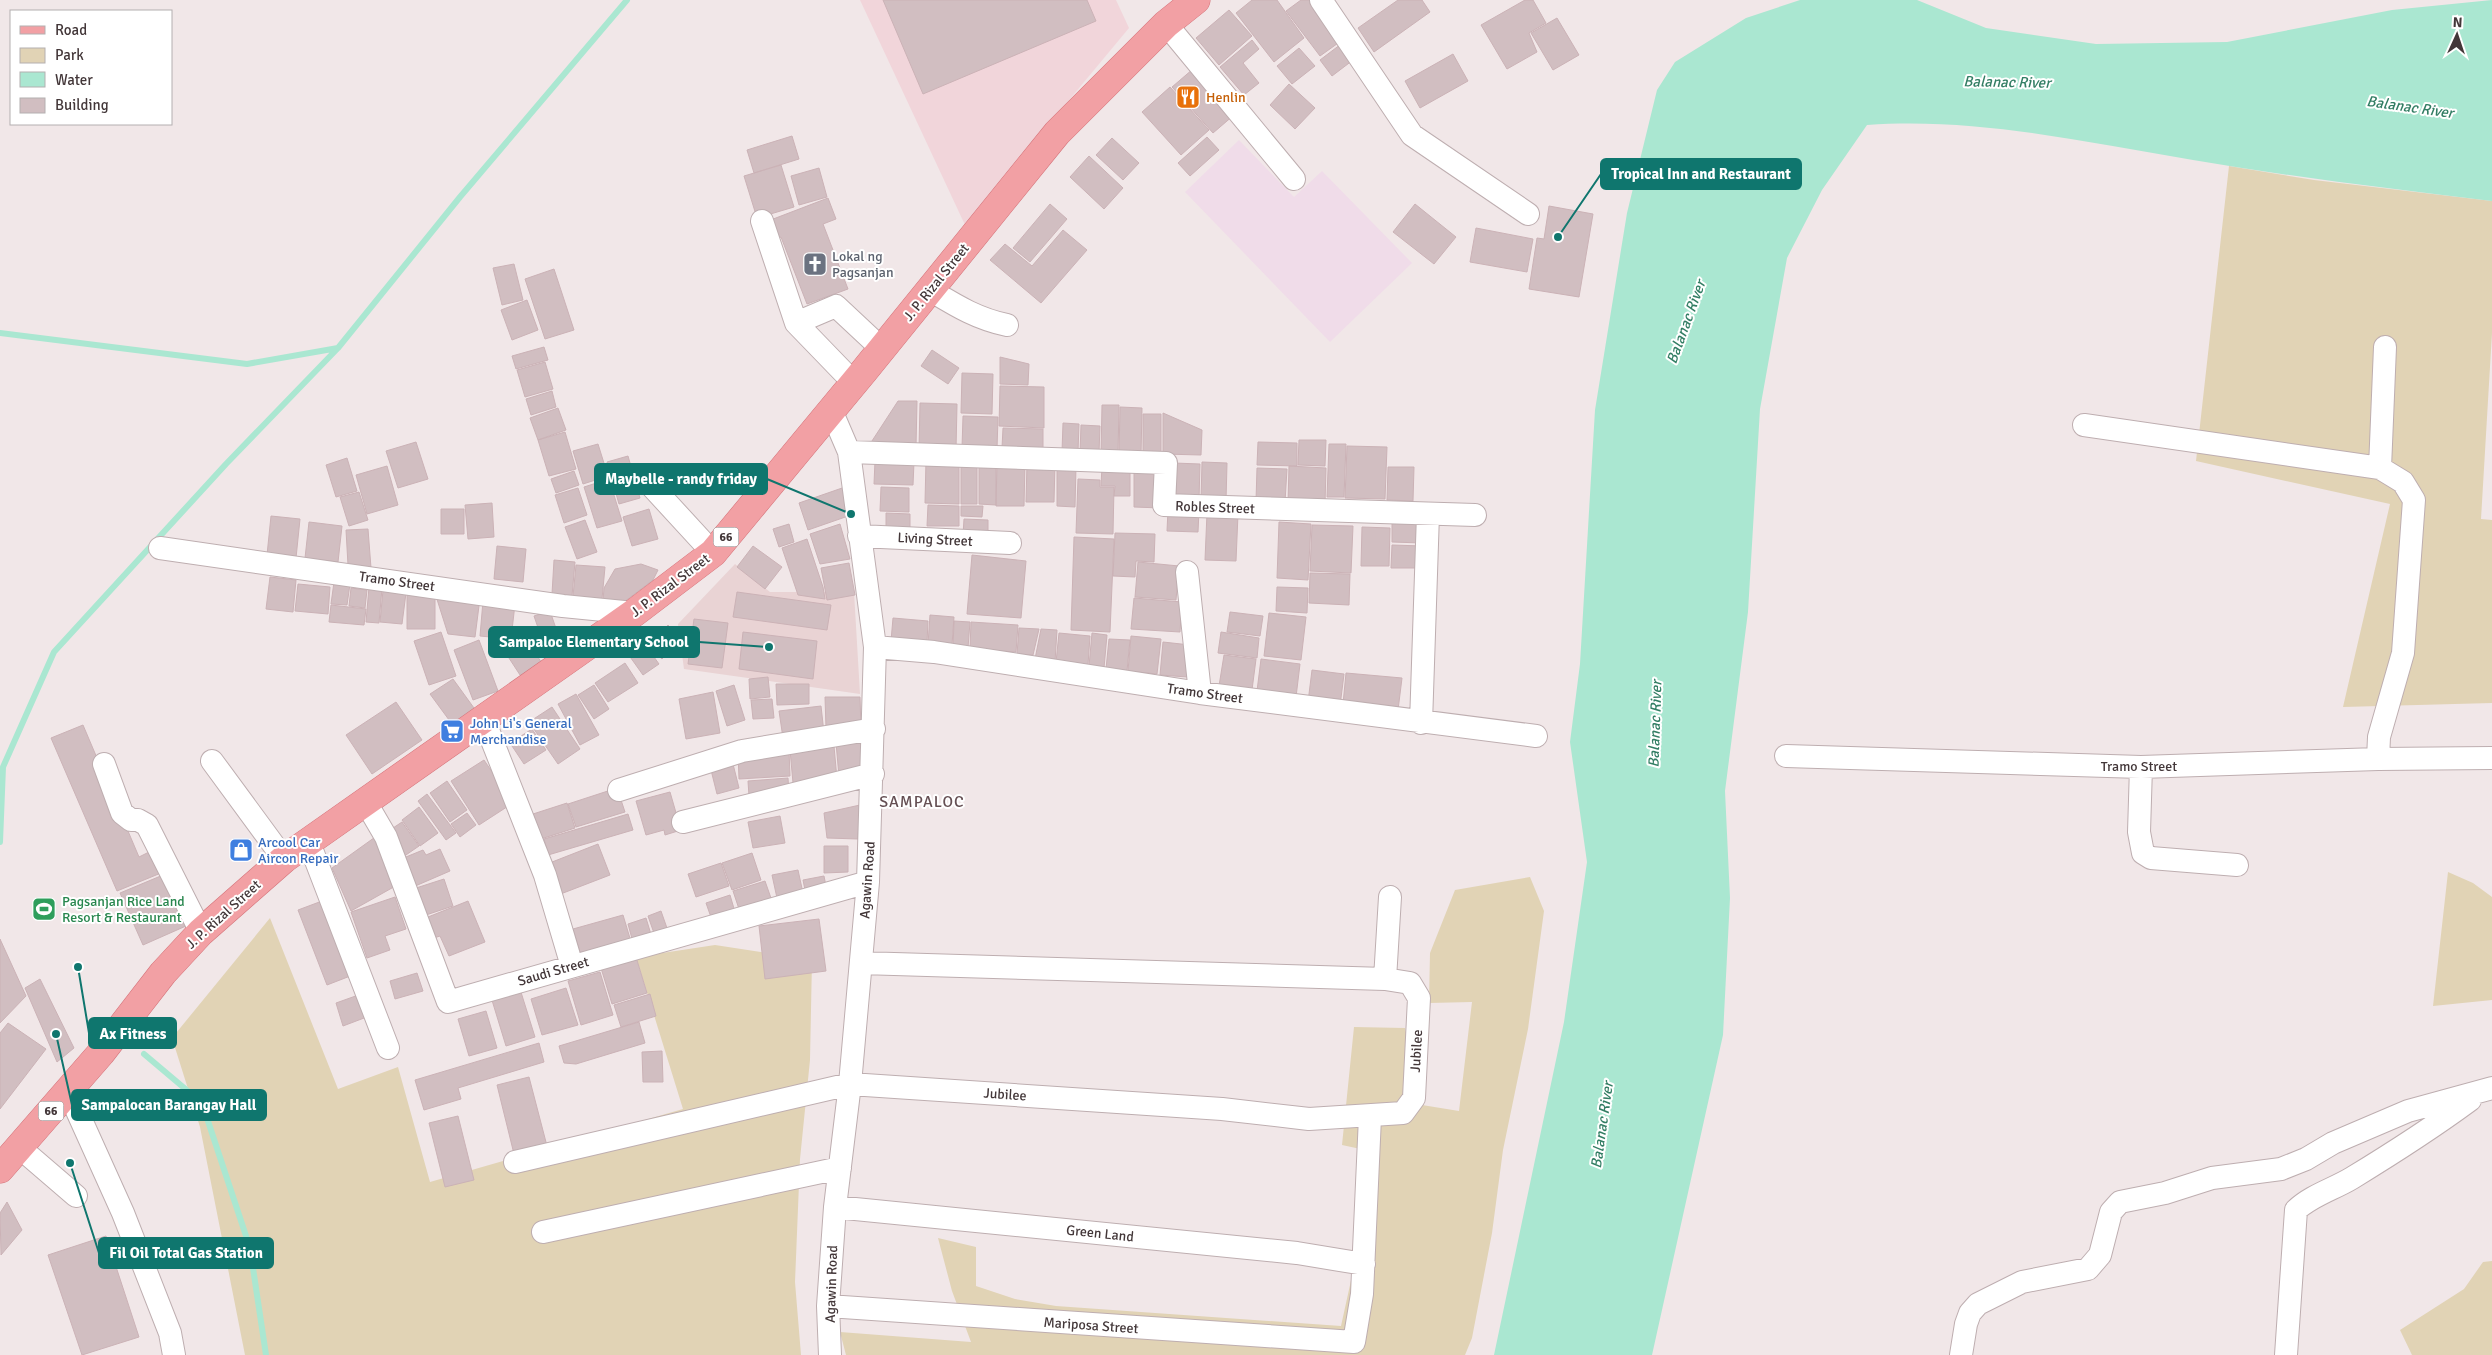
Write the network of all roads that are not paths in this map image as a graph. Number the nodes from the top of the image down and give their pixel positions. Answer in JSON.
{"nodes":[{"id":1,"x":1196,"y":0,"type":"edge"},
{"id":2,"x":1321,"y":0,"type":"edge"},
{"id":3,"x":1166,"y":24,"type":"junction"},
{"id":4,"x":1294,"y":179,"type":"dead end"},
{"id":5,"x":1528,"y":214,"type":"dead end"},
{"id":6,"x":762,"y":221,"type":"dead end"},
{"id":7,"x":930,"y":290,"type":"junction"},
{"id":8,"x":796,"y":323,"type":"junction"},
{"id":9,"x":1007,"y":325,"type":"dead end"},
{"id":10,"x":2385,"y":347,"type":"dead end"},
{"id":11,"x":882,"y":349,"type":"junction"},
{"id":12,"x":854,"y":383,"type":"junction"},
{"id":13,"x":831,"y":410,"type":"junction"},
{"id":14,"x":2084,"y":424,"type":"dead end"},
{"id":15,"x":849,"y":452,"type":"junction"},
{"id":16,"x":2380,"y":468,"type":"junction"},
{"id":17,"x":645,"y":479,"type":"dead end"},
{"id":18,"x":1428,"y":514,"type":"junction"},
{"id":19,"x":1475,"y":516,"type":"dead end"},
{"id":20,"x":859,"y":536,"type":"junction"},
{"id":21,"x":1010,"y":542,"type":"dead end"},
{"id":22,"x":160,"y":548,"type":"dead end"},
{"id":23,"x":713,"y":552,"type":"junction"},
{"id":24,"x":1187,"y":572,"type":"dead end"},
{"id":25,"x":634,"y":613,"type":"junction"},
{"id":26,"x":874,"y":647,"type":"junction"},
{"id":27,"x":1200,"y":693,"type":"junction"},
{"id":28,"x":484,"y":720,"type":"junction"},
{"id":29,"x":1421,"y":722,"type":"junction"},
{"id":30,"x":874,"y":729,"type":"junction"},
{"id":31,"x":1536,"y":736,"type":"dead end"},
{"id":32,"x":1786,"y":756,"type":"dead end"},
{"id":33,"x":2492,"y":758,"type":"edge"},
{"id":34,"x":2378,"y":759,"type":"junction"},
{"id":35,"x":212,"y":761,"type":"dead end"},
{"id":36,"x":104,"y":764,"type":"dead end"},
{"id":37,"x":2141,"y":767,"type":"junction"},
{"id":38,"x":873,"y":774,"type":"junction"},
{"id":39,"x":619,"y":790,"type":"dead end"},
{"id":40,"x":365,"y":801,"type":"junction"},
{"id":41,"x":683,"y":822,"type":"dead end"},
{"id":42,"x":308,"y":840,"type":"junction"},
{"id":43,"x":284,"y":859,"type":"junction"},
{"id":44,"x":2237,"y":865,"type":"dead end"},
{"id":45,"x":868,"y":882,"type":"junction"},
{"id":46,"x":1390,"y":897,"type":"dead end"},
{"id":47,"x":201,"y":932,"type":"junction"},
{"id":48,"x":861,"y":963,"type":"junction"},
{"id":49,"x":572,"y":966,"type":"junction"},
{"id":50,"x":1385,"y":979,"type":"junction"},
{"id":51,"x":388,"y":1048,"type":"dead end"},
{"id":52,"x":850,"y":1084,"type":"junction"},
{"id":53,"x":2487,"y":1090,"type":"edge"},
{"id":54,"x":68,"y":1091,"type":"junction"},
{"id":55,"x":1370,"y":1116,"type":"junction"},
{"id":56,"x":8,"y":1154,"type":"edge"},
{"id":57,"x":514,"y":1162,"type":"dead end"},
{"id":58,"x":840,"y":1168,"type":"junction"},
{"id":59,"x":76,"y":1196,"type":"dead end"},
{"id":60,"x":835,"y":1207,"type":"junction"},
{"id":61,"x":543,"y":1232,"type":"dead end"},
{"id":62,"x":1364,"y":1264,"type":"junction"},
{"id":63,"x":828,"y":1306,"type":"junction"},
{"id":64,"x":174,"y":1355,"type":"edge"},
{"id":65,"x":830,"y":1355,"type":"edge"},
{"id":66,"x":1961,"y":1355,"type":"edge"},
{"id":67,"x":2286,"y":1355,"type":"edge"}],
"edges":[{"from":1,"to":3,"type":"main road","name":"J. P. Rizal Street","number":"66"},
{"from":2,"to":5,"type":"street"},
{"from":3,"to":4,"type":"street"},
{"from":3,"to":7,"type":"main road","name":"J. P. Rizal Street","number":"66"},
{"from":6,"to":8,"type":"street"},
{"from":7,"to":9,"type":"street"},
{"from":7,"to":11,"type":"main road","name":"J. P. Rizal Street","number":"66"},
{"from":8,"to":11,"type":"street"},
{"from":8,"to":12,"type":"street"},
{"from":10,"to":16,"type":"street"},
{"from":11,"to":12,"type":"main road","name":"J. P. Rizal Street","number":"66"},
{"from":12,"to":13,"type":"main road","name":"J. P. Rizal Street","number":"66"},
{"from":13,"to":15,"type":"street","name":"Agawin Road"},
{"from":13,"to":23,"type":"main road","name":"J. P. Rizal Street","number":"66"},
{"from":14,"to":16,"type":"street"},
{"from":15,"to":18,"type":"street","name":"Robles Street"},
{"from":15,"to":20,"type":"street","name":"Agawin Road"},
{"from":16,"to":34,"type":"street"},
{"from":17,"to":23,"type":"street"},
{"from":18,"to":19,"type":"street","name":"Robles Street"},
{"from":18,"to":29,"type":"street"},
{"from":20,"to":21,"type":"street","name":"Living Street"},
{"from":20,"to":26,"type":"street","name":"Agawin Road"},
{"from":22,"to":25,"type":"street","name":"Tramo Street"},
{"from":23,"to":25,"type":"main road","name":"J. P. Rizal Street","number":"66"},
{"from":24,"to":27,"type":"street"},
{"from":25,"to":28,"type":"main road","name":"J. P. Rizal Street","number":"66"},
{"from":26,"to":27,"type":"street","name":"Tramo Street"},
{"from":26,"to":30,"type":"street","name":"Agawin Road"},
{"from":27,"to":29,"type":"street","name":"Tramo Street"},
{"from":28,"to":40,"type":"main road","name":"J. P. Rizal Street","number":"66"},
{"from":28,"to":49,"type":"street"},
{"from":29,"to":31,"type":"street","name":"Tramo Street"},
{"from":30,"to":38,"type":"street","name":"Agawin Road"},
{"from":30,"to":39,"type":"street"},
{"from":32,"to":37,"type":"street","name":"Tramo Street"},
{"from":33,"to":34,"type":"street","name":"Tramo Street"},
{"from":34,"to":37,"type":"street","name":"Tramo Street"},
{"from":35,"to":43,"type":"street"},
{"from":36,"to":47,"type":"street"},
{"from":37,"to":44,"type":"street"},
{"from":38,"to":41,"type":"street"},
{"from":38,"to":45,"type":"street","name":"Agawin Road"},
{"from":40,"to":42,"type":"main road","name":"J. P. Rizal Street","number":"66"},
{"from":40,"to":49,"type":"street","name":"Saudi Street"},
{"from":42,"to":43,"type":"main road","name":"J. P. Rizal Street","number":"66"},
{"from":42,"to":51,"type":"street"},
{"from":43,"to":47,"type":"main road","name":"J. P. Rizal Street","number":"66"},
{"from":45,"to":48,"type":"street","name":"Agawin Road"},
{"from":45,"to":49,"type":"street","name":"Saudi Street"},
{"from":46,"to":50,"type":"street"},
{"from":47,"to":54,"type":"main road","name":"J. P. Rizal Street","number":"66"},
{"from":48,"to":50,"type":"street","name":"Jubilee"},
{"from":48,"to":52,"type":"street","name":"Agawin Road"},
{"from":50,"to":55,"type":"street","name":"Jubilee"},
{"from":52,"to":55,"type":"street","name":"Jubilee"},
{"from":52,"to":57,"type":"street","name":"Jubilee"},
{"from":52,"to":58,"type":"street","name":"Agawin Road"},
{"from":53,"to":66,"type":"street"},
{"from":53,"to":67,"type":"street"},
{"from":54,"to":56,"type":"main road","number":"66"},
{"from":54,"to":64,"type":"street"},
{"from":55,"to":62,"type":"street"},
{"from":56,"to":59,"type":"street"},
{"from":58,"to":60,"type":"street","name":"Agawin Road"},
{"from":58,"to":61,"type":"street"},
{"from":60,"to":62,"type":"street","name":"Green Land"},
{"from":60,"to":63,"type":"street","name":"Agawin Road"},
{"from":62,"to":63,"type":"street","name":"Mariposa Street"},
{"from":63,"to":65,"type":"street","name":"Agawin Road"}]}
